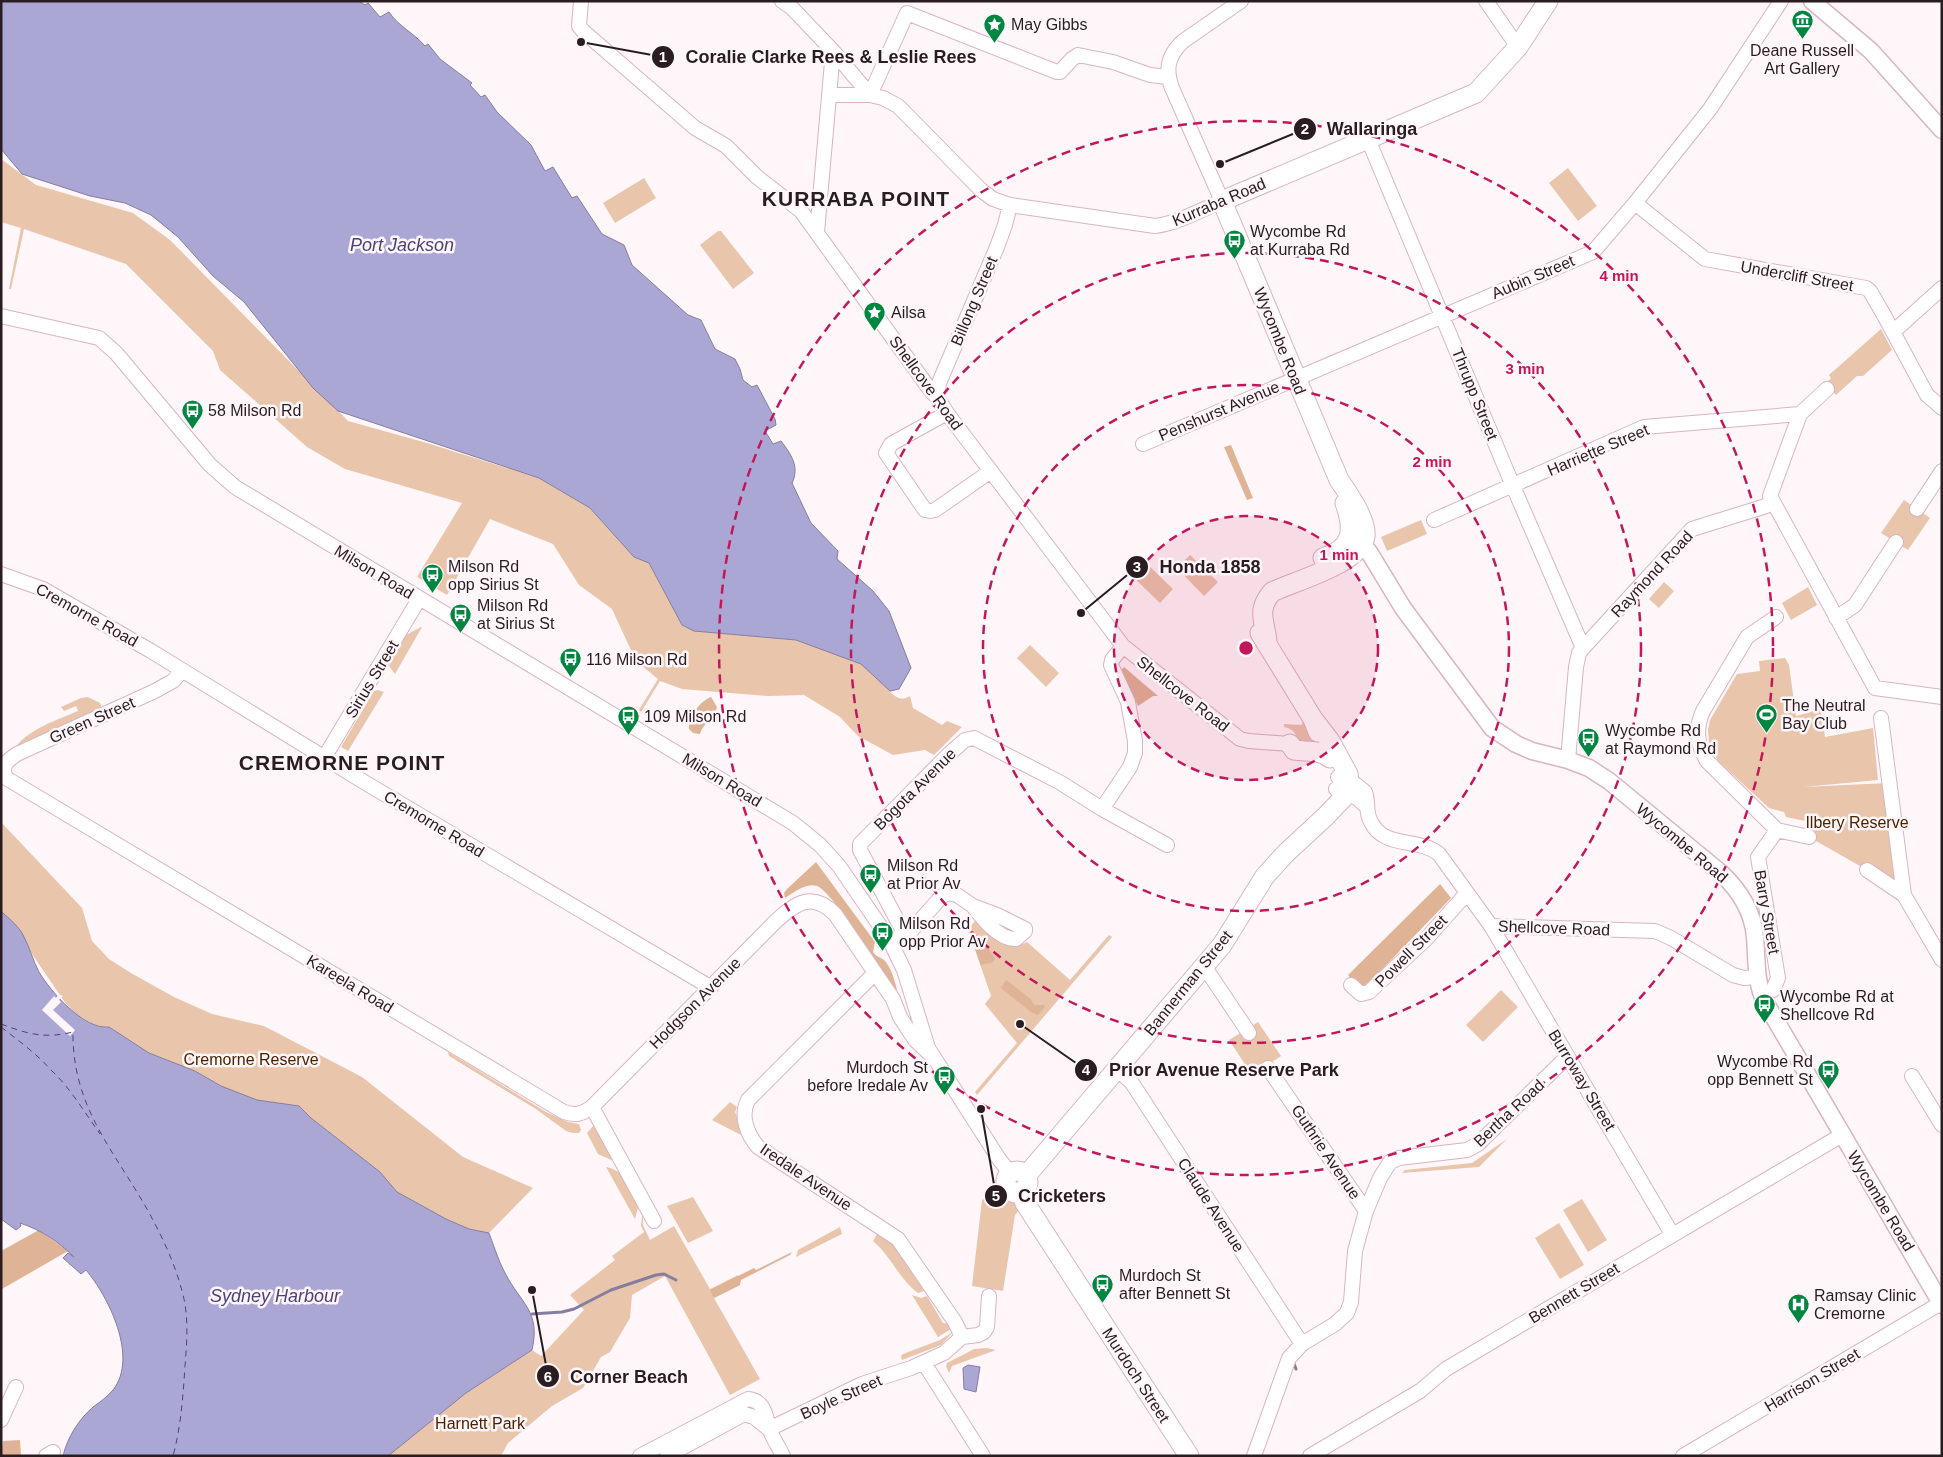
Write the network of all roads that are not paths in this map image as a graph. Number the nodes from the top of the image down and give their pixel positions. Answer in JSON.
{"nodes":[{"id":1,"x":580,"y":1,"type":"edge"},
{"id":2,"x":782,"y":1,"type":"edge"},
{"id":3,"x":1241,"y":1,"type":"edge"},
{"id":4,"x":1486,"y":1,"type":"edge"},
{"id":5,"x":1548,"y":1,"type":"edge"},
{"id":6,"x":1781,"y":1,"type":"edge"},
{"id":7,"x":1812,"y":1,"type":"edge"},
{"id":8,"x":1518,"y":47,"type":"junction"},
{"id":9,"x":833,"y":51,"type":"junction"},
{"id":10,"x":1168,"y":76,"type":"junction"},
{"id":11,"x":829,"y":94,"type":"junction"},
{"id":12,"x":870,"y":95,"type":"junction"},
{"id":13,"x":1942,"y":130,"type":"edge"},
{"id":14,"x":1368,"y":139,"type":"junction"},
{"id":15,"x":1222,"y":200,"type":"junction"},
{"id":16,"x":1635,"y":203,"type":"junction"},
{"id":17,"x":1010,"y":205,"type":"junction"},
{"id":18,"x":817,"y":232,"type":"junction"},
{"id":19,"x":1942,"y":288,"type":"edge"},
{"id":20,"x":1,"y":316,"type":"edge"},
{"id":21,"x":1443,"y":316,"type":"junction"},
{"id":22,"x":1893,"y":332,"type":"junction"},
{"id":23,"x":1296,"y":378,"type":"junction"},
{"id":24,"x":1827,"y":389,"type":"dead end"},
{"id":25,"x":937,"y":397,"type":"junction"},
{"id":26,"x":1942,"y":408,"type":"edge"},
{"id":27,"x":947,"y":413,"type":"junction"},
{"id":28,"x":1800,"y":414,"type":"junction"},
{"id":29,"x":1143,"y":444,"type":"dead end"},
{"id":30,"x":992,"y":471,"type":"junction"},
{"id":31,"x":1942,"y":471,"type":"edge"},
{"id":32,"x":1513,"y":486,"type":"junction"},
{"id":33,"x":1772,"y":502,"type":"junction"},
{"id":34,"x":1917,"y":509,"type":"dead end"},
{"id":35,"x":1434,"y":520,"type":"dead end"},
{"id":36,"x":1357,"y":540,"type":"junction"},
{"id":37,"x":1896,"y":542,"type":"dead end"},
{"id":38,"x":1,"y":574,"type":"edge"},
{"id":39,"x":419,"y":599,"type":"junction"},
{"id":40,"x":1776,"y":617,"type":"dead end"},
{"id":41,"x":1836,"y":618,"type":"junction"},
{"id":42,"x":1123,"y":646,"type":"junction"},
{"id":43,"x":1583,"y":648,"type":"junction"},
{"id":44,"x":182,"y":671,"type":"junction"},
{"id":45,"x":1942,"y":697,"type":"edge"},
{"id":46,"x":1882,"y":718,"type":"dead end"},
{"id":47,"x":1314,"y":720,"type":"junction"},
{"id":48,"x":1290,"y":744,"type":"joint"},
{"id":49,"x":324,"y":758,"type":"junction"},
{"id":50,"x":1330,"y":758,"type":"junction"},
{"id":51,"x":1568,"y":760,"type":"junction"},
{"id":52,"x":3,"y":769,"type":"joint"},
{"id":53,"x":1342,"y":784,"type":"junction"},
{"id":54,"x":1102,"y":808,"type":"junction"},
{"id":55,"x":1777,"y":830,"type":"junction"},
{"id":56,"x":1810,"y":837,"type":"dead end"},
{"id":57,"x":1167,"y":845,"type":"dead end"},
{"id":58,"x":1867,"y":870,"type":"dead end"},
{"id":59,"x":1467,"y":893,"type":"junction"},
{"id":60,"x":1904,"y":895,"type":"junction"},
{"id":61,"x":802,"y":903,"type":"joint"},
{"id":62,"x":973,"y":906,"type":"dead end"},
{"id":63,"x":1491,"y":926,"type":"junction"},
{"id":64,"x":905,"y":935,"type":"junction"},
{"id":65,"x":889,"y":939,"type":"junction"},
{"id":66,"x":1942,"y":960,"type":"edge"},
{"id":67,"x":1204,"y":966,"type":"junction"},
{"id":68,"x":875,"y":973,"type":"junction"},
{"id":69,"x":1757,"y":977,"type":"junction"},
{"id":70,"x":1351,"y":985,"type":"dead end"},
{"id":71,"x":710,"y":987,"type":"junction"},
{"id":72,"x":1762,"y":995,"type":"junction"},
{"id":73,"x":893,"y":999,"type":"junction"},
{"id":74,"x":913,"y":1000,"type":"junction"},
{"id":75,"x":1249,"y":1033,"type":"dead end"},
{"id":76,"x":933,"y":1056,"type":"junction"},
{"id":77,"x":1567,"y":1057,"type":"junction"},
{"id":78,"x":1268,"y":1068,"type":"dead end"},
{"id":79,"x":1116,"y":1069,"type":"junction"},
{"id":80,"x":1912,"y":1076,"type":"dead end"},
{"id":81,"x":592,"y":1107,"type":"junction"},
{"id":82,"x":1942,"y":1125,"type":"edge"},
{"id":83,"x":1842,"y":1135,"type":"junction"},
{"id":84,"x":1019,"y":1180,"type":"junction"},
{"id":85,"x":1366,"y":1211,"type":"junction"},
{"id":86,"x":654,"y":1221,"type":"dead end"},
{"id":87,"x":1672,"y":1234,"type":"junction"},
{"id":88,"x":989,"y":1296,"type":"dead end"},
{"id":89,"x":1941,"y":1304,"type":"edge"},
{"id":90,"x":962,"y":1337,"type":"junction"},
{"id":91,"x":1302,"y":1344,"type":"junction"},
{"id":92,"x":924,"y":1363,"type":"junction"},
{"id":93,"x":16,"y":1387,"type":"dead end"},
{"id":94,"x":1,"y":1420,"type":"edge"},
{"id":95,"x":769,"y":1430,"type":"junction"},
{"id":96,"x":640,"y":1456,"type":"edge"},
{"id":97,"x":667,"y":1456,"type":"edge"},
{"id":98,"x":783,"y":1456,"type":"edge"},
{"id":99,"x":983,"y":1456,"type":"edge"},
{"id":100,"x":1189,"y":1456,"type":"edge"},
{"id":101,"x":1254,"y":1456,"type":"edge"},
{"id":102,"x":1310,"y":1456,"type":"edge"},
{"id":103,"x":1683,"y":1456,"type":"edge"}],
"edges":[{"from":1,"to":18,"type":"street","name":"Shellcove Road"},
{"from":2,"to":9,"type":"street"},
{"from":3,"to":10,"type":"street"},
{"from":4,"to":8,"type":"street"},
{"from":5,"to":8,"type":"main road","name":"Kurraba Road"},
{"from":6,"to":16,"type":"street","name":"Aubin Street"},
{"from":7,"to":13,"type":"street"},
{"from":8,"to":14,"type":"main road","name":"Kurraba Road"},
{"from":9,"to":11,"type":"street"},
{"from":9,"to":12,"type":"street"},
{"from":10,"to":12,"type":"street"},
{"from":10,"to":15,"type":"street"},
{"from":11,"to":12,"type":"street","name":"Kurraba Road"},
{"from":11,"to":18,"type":"street"},
{"from":12,"to":17,"type":"street","name":"Kurraba Road"},
{"from":14,"to":15,"type":"main road","name":"Kurraba Road"},
{"from":14,"to":21,"type":"street","name":"Thrupp Street"},
{"from":15,"to":17,"type":"street","name":"Kurraba Road"},
{"from":15,"to":23,"type":"main road","name":"Wycombe Road"},
{"from":16,"to":21,"type":"street","name":"Aubin Street"},
{"from":16,"to":22,"type":"street","name":"Undercliff Street"},
{"from":17,"to":25,"type":"street","name":"Billong Street"},
{"from":18,"to":25,"type":"street","name":"Shellcove Road"},
{"from":19,"to":22,"type":"street"},
{"from":20,"to":39,"type":"street","name":"Milson Road"},
{"from":21,"to":23,"type":"street","name":"Aubin Street"},
{"from":21,"to":32,"type":"street","name":"Thrupp Street"},
{"from":22,"to":26,"type":"street","name":"Undercliff Street"},
{"from":23,"to":29,"type":"street","name":"Penshurst Avenue"},
{"from":23,"to":36,"type":"main road","name":"Wycombe Road"},
{"from":24,"to":28,"type":"street"},
{"from":25,"to":27,"type":"street","name":"Shellcove Road"},
{"from":27,"to":30,"type":"street","name":"Shellcove Road"},
{"from":27,"to":30,"type":"street"},
{"from":28,"to":32,"type":"street","name":"Harriette Street"},
{"from":28,"to":33,"type":"street"},
{"from":30,"to":42,"type":"street","name":"Shellcove Road"},
{"from":31,"to":34,"type":"street"},
{"from":32,"to":35,"type":"street","name":"Harriette Street"},
{"from":32,"to":43,"type":"street","name":"Thrupp Street"},
{"from":33,"to":41,"type":"street"},
{"from":33,"to":43,"type":"street","name":"Raymond Road"},
{"from":36,"to":47,"type":"main road"},
{"from":36,"to":51,"type":"street","name":"Wycombe Road"},
{"from":37,"to":41,"type":"street"},
{"from":38,"to":44,"type":"street","name":"Cremorne Road"},
{"from":39,"to":49,"type":"street","name":"Sirius Street"},
{"from":39,"to":65,"type":"street","name":"Milson Road"},
{"from":40,"to":55,"type":"street"},
{"from":41,"to":45,"type":"street"},
{"from":42,"to":48,"type":"street","name":"Shellcove Road"},
{"from":42,"to":54,"type":"street"},
{"from":43,"to":51,"type":"street","name":"Raymond Road"},
{"from":44,"to":49,"type":"street","name":"Cremorne Road"},
{"from":44,"to":52,"type":"street","name":"Green Street"},
{"from":46,"to":60,"type":"street"},
{"from":47,"to":50,"type":"main road"},
{"from":47,"to":53,"type":"main road"},
{"from":48,"to":50,"type":"main road"},
{"from":49,"to":71,"type":"street","name":"Cremorne Road"},
{"from":50,"to":53,"type":"main road"},
{"from":51,"to":69,"type":"street","name":"Wycombe Road"},
{"from":52,"to":81,"type":"street","name":"Kareela Road"},
{"from":53,"to":59,"type":"street","name":"Shellcove Road"},
{"from":53,"to":67,"type":"main road","name":"Bannerman Street"},
{"from":54,"to":57,"type":"street","name":"Bogota Avenue"},
{"from":54,"to":64,"type":"street","name":"Bogota Avenue"},
{"from":55,"to":56,"type":"street"},
{"from":55,"to":72,"type":"street","name":"Barry Street"},
{"from":58,"to":60,"type":"street"},
{"from":59,"to":63,"type":"street","name":"Shellcove Road"},
{"from":59,"to":70,"type":"street","name":"Powell Street"},
{"from":60,"to":66,"type":"street"},
{"from":61,"to":68,"type":"street","name":"Murdoch Street"},
{"from":61,"to":71,"type":"street","name":"Hodgson Avenue"},
{"from":62,"to":64,"type":"street"},
{"from":63,"to":69,"type":"street","name":"Shellcove Road"},
{"from":63,"to":77,"type":"street","name":"Burroway Street"},
{"from":64,"to":65,"type":"street"},
{"from":65,"to":74,"type":"street","name":"Milson Road"},
{"from":67,"to":75,"type":"street"},
{"from":67,"to":79,"type":"main road","name":"Bannerman Street"},
{"from":68,"to":73,"type":"street","name":"Murdoch Street"},
{"from":68,"to":90,"type":"street","name":"Iredale Avenue"},
{"from":69,"to":72,"type":"street","name":"Wycombe Road"},
{"from":71,"to":81,"type":"street","name":"Hodgson Avenue"},
{"from":72,"to":83,"type":"street","name":"Wycombe Road"},
{"from":73,"to":74,"type":"street"},
{"from":73,"to":76,"type":"street","name":"Murdoch Street"},
{"from":74,"to":76,"type":"street","name":"Murdoch Street"},
{"from":76,"to":84,"type":"street","name":"Murdoch Street"},
{"from":77,"to":85,"type":"street","name":"Bertha Road"},
{"from":77,"to":87,"type":"street","name":"Burroway Street"},
{"from":78,"to":85,"type":"street","name":"Guthrie Avenue"},
{"from":79,"to":84,"type":"main road","name":"Bannerman Street"},
{"from":79,"to":91,"type":"street","name":"Claude Avenue"},
{"from":80,"to":82,"type":"street"},
{"from":81,"to":86,"type":"street"},
{"from":83,"to":87,"type":"street","name":"Bennett Street"},
{"from":83,"to":89,"type":"street","name":"Wycombe Road"},
{"from":84,"to":100,"type":"main road","name":"Murdoch Street"},
{"from":85,"to":91,"type":"street","name":"Bertha Road"},
{"from":87,"to":102,"type":"street","name":"Bennett Street"},
{"from":88,"to":90,"type":"street","name":"Boyle Street"},
{"from":89,"to":103,"type":"street","name":"Harrison Street"},
{"from":90,"to":92,"type":"street","name":"Boyle Street"},
{"from":91,"to":101,"type":"street","name":"Bertha Road"},
{"from":92,"to":95,"type":"street","name":"Boyle Street"},
{"from":92,"to":99,"type":"street"},
{"from":93,"to":94,"type":"street"},
{"from":95,"to":96,"type":"street"},
{"from":95,"to":97,"type":"street"},
{"from":95,"to":98,"type":"street"}]}
